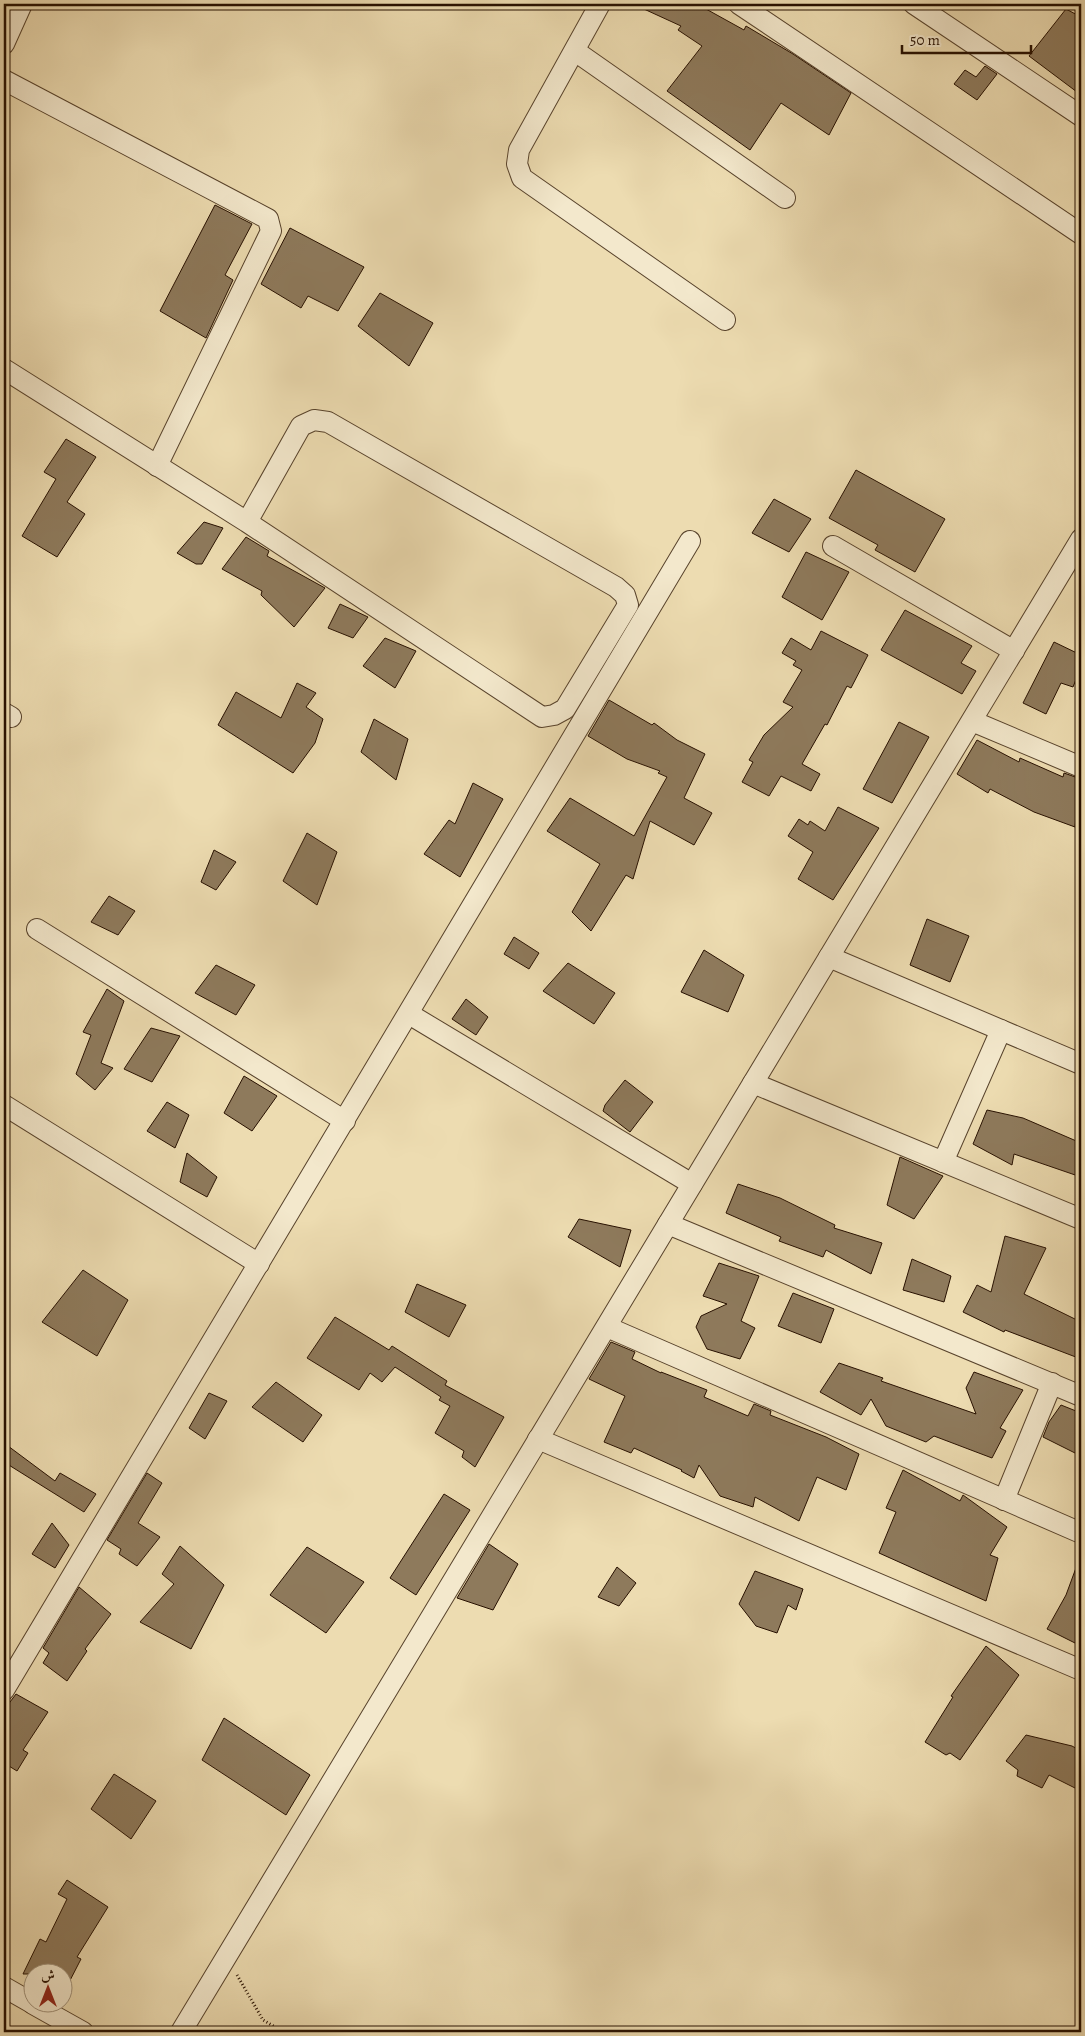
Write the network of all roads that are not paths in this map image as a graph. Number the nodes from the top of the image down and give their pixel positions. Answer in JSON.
{"nodes":[{"id":1,"x":22,"y":4,"type":"edge"},
{"id":2,"x":600,"y":4,"type":"edge"},
{"id":3,"x":739,"y":4,"type":"edge"},
{"id":4,"x":914,"y":4,"type":"edge"},
{"id":5,"x":4,"y":44,"type":"edge"},
{"id":6,"x":575,"y":51,"type":"junction"},
{"id":7,"x":4,"y":80,"type":"edge"},
{"id":8,"x":1081,"y":116,"type":"edge"},
{"id":9,"x":785,"y":198,"type":"dead end"},
{"id":10,"x":1081,"y":234,"type":"edge"},
{"id":11,"x":725,"y":320,"type":"dead end"},
{"id":12,"x":4,"y":369,"type":"edge"},
{"id":13,"x":157,"y":466,"type":"junction"},
{"id":14,"x":247,"y":522,"type":"junction"},
{"id":15,"x":1081,"y":539,"type":"edge"},
{"id":16,"x":690,"y":541,"type":"dead end"},
{"id":17,"x":832,"y":546,"type":"dead end"},
{"id":18,"x":1014,"y":651,"type":"junction"},
{"id":19,"x":972,"y":721,"type":"junction"},
{"id":20,"x":1081,"y":767,"type":"edge"},
{"id":21,"x":37,"y":929,"type":"dead end"},
{"id":22,"x":829,"y":957,"type":"junction"},
{"id":23,"x":409,"y":1014,"type":"junction"},
{"id":24,"x":1001,"y":1030,"type":"junction"},
{"id":25,"x":1081,"y":1064,"type":"edge"},
{"id":26,"x":753,"y":1083,"type":"junction"},
{"id":27,"x":4,"y":1105,"type":"edge"},
{"id":28,"x":345,"y":1121,"type":"junction"},
{"id":29,"x":943,"y":1162,"type":"junction"},
{"id":30,"x":692,"y":1184,"type":"junction"},
{"id":31,"x":1081,"y":1220,"type":"edge"},
{"id":32,"x":668,"y":1224,"type":"junction"},
{"id":33,"x":259,"y":1264,"type":"junction"},
{"id":34,"x":607,"y":1327,"type":"junction"},
{"id":35,"x":1052,"y":1383,"type":"junction"},
{"id":36,"x":1081,"y":1396,"type":"edge"},
{"id":37,"x":538,"y":1439,"type":"junction"},
{"id":38,"x":1004,"y":1500,"type":"junction"},
{"id":39,"x":1081,"y":1532,"type":"edge"},
{"id":40,"x":1081,"y":1670,"type":"edge"},
{"id":41,"x":4,"y":1690,"type":"edge"},
{"id":42,"x":4,"y":1987,"type":"edge"},
{"id":43,"x":22,"y":1997,"type":"edge"},
{"id":44,"x":52,"y":2014,"type":"edge"},
{"id":45,"x":84,"y":2032,"type":"edge"},
{"id":46,"x":181,"y":2032,"type":"edge"}],
"edges":[{"from":1,"to":5,"type":"street"},
{"from":2,"to":6,"type":"street"},
{"from":3,"to":10,"type":"street"},
{"from":4,"to":8,"type":"street"},
{"from":6,"to":9,"type":"street"},
{"from":6,"to":11,"type":"street"},
{"from":7,"to":13,"type":"street"},
{"from":12,"to":13,"type":"street"},
{"from":13,"to":14,"type":"street"},
{"from":14,"to":14,"type":"street"},
{"from":15,"to":18,"type":"street"},
{"from":16,"to":23,"type":"street"},
{"from":17,"to":18,"type":"street"},
{"from":18,"to":19,"type":"street"},
{"from":19,"to":20,"type":"street"},
{"from":19,"to":22,"type":"street"},
{"from":21,"to":28,"type":"street"},
{"from":22,"to":24,"type":"street"},
{"from":22,"to":26,"type":"street"},
{"from":23,"to":28,"type":"street"},
{"from":23,"to":30,"type":"street"},
{"from":24,"to":25,"type":"street"},
{"from":24,"to":29,"type":"street"},
{"from":26,"to":29,"type":"street"},
{"from":26,"to":30,"type":"street"},
{"from":27,"to":33,"type":"street"},
{"from":28,"to":33,"type":"street"},
{"from":29,"to":31,"type":"street"},
{"from":30,"to":32,"type":"street"},
{"from":32,"to":34,"type":"street"},
{"from":32,"to":35,"type":"street"},
{"from":33,"to":41,"type":"street"},
{"from":34,"to":37,"type":"street"},
{"from":34,"to":38,"type":"street"},
{"from":35,"to":36,"type":"street"},
{"from":35,"to":38,"type":"street"},
{"from":37,"to":40,"type":"street"},
{"from":37,"to":46,"type":"street"},
{"from":38,"to":39,"type":"street"},
{"from":42,"to":43,"type":"street"},
{"from":44,"to":45,"type":"street"}]}
